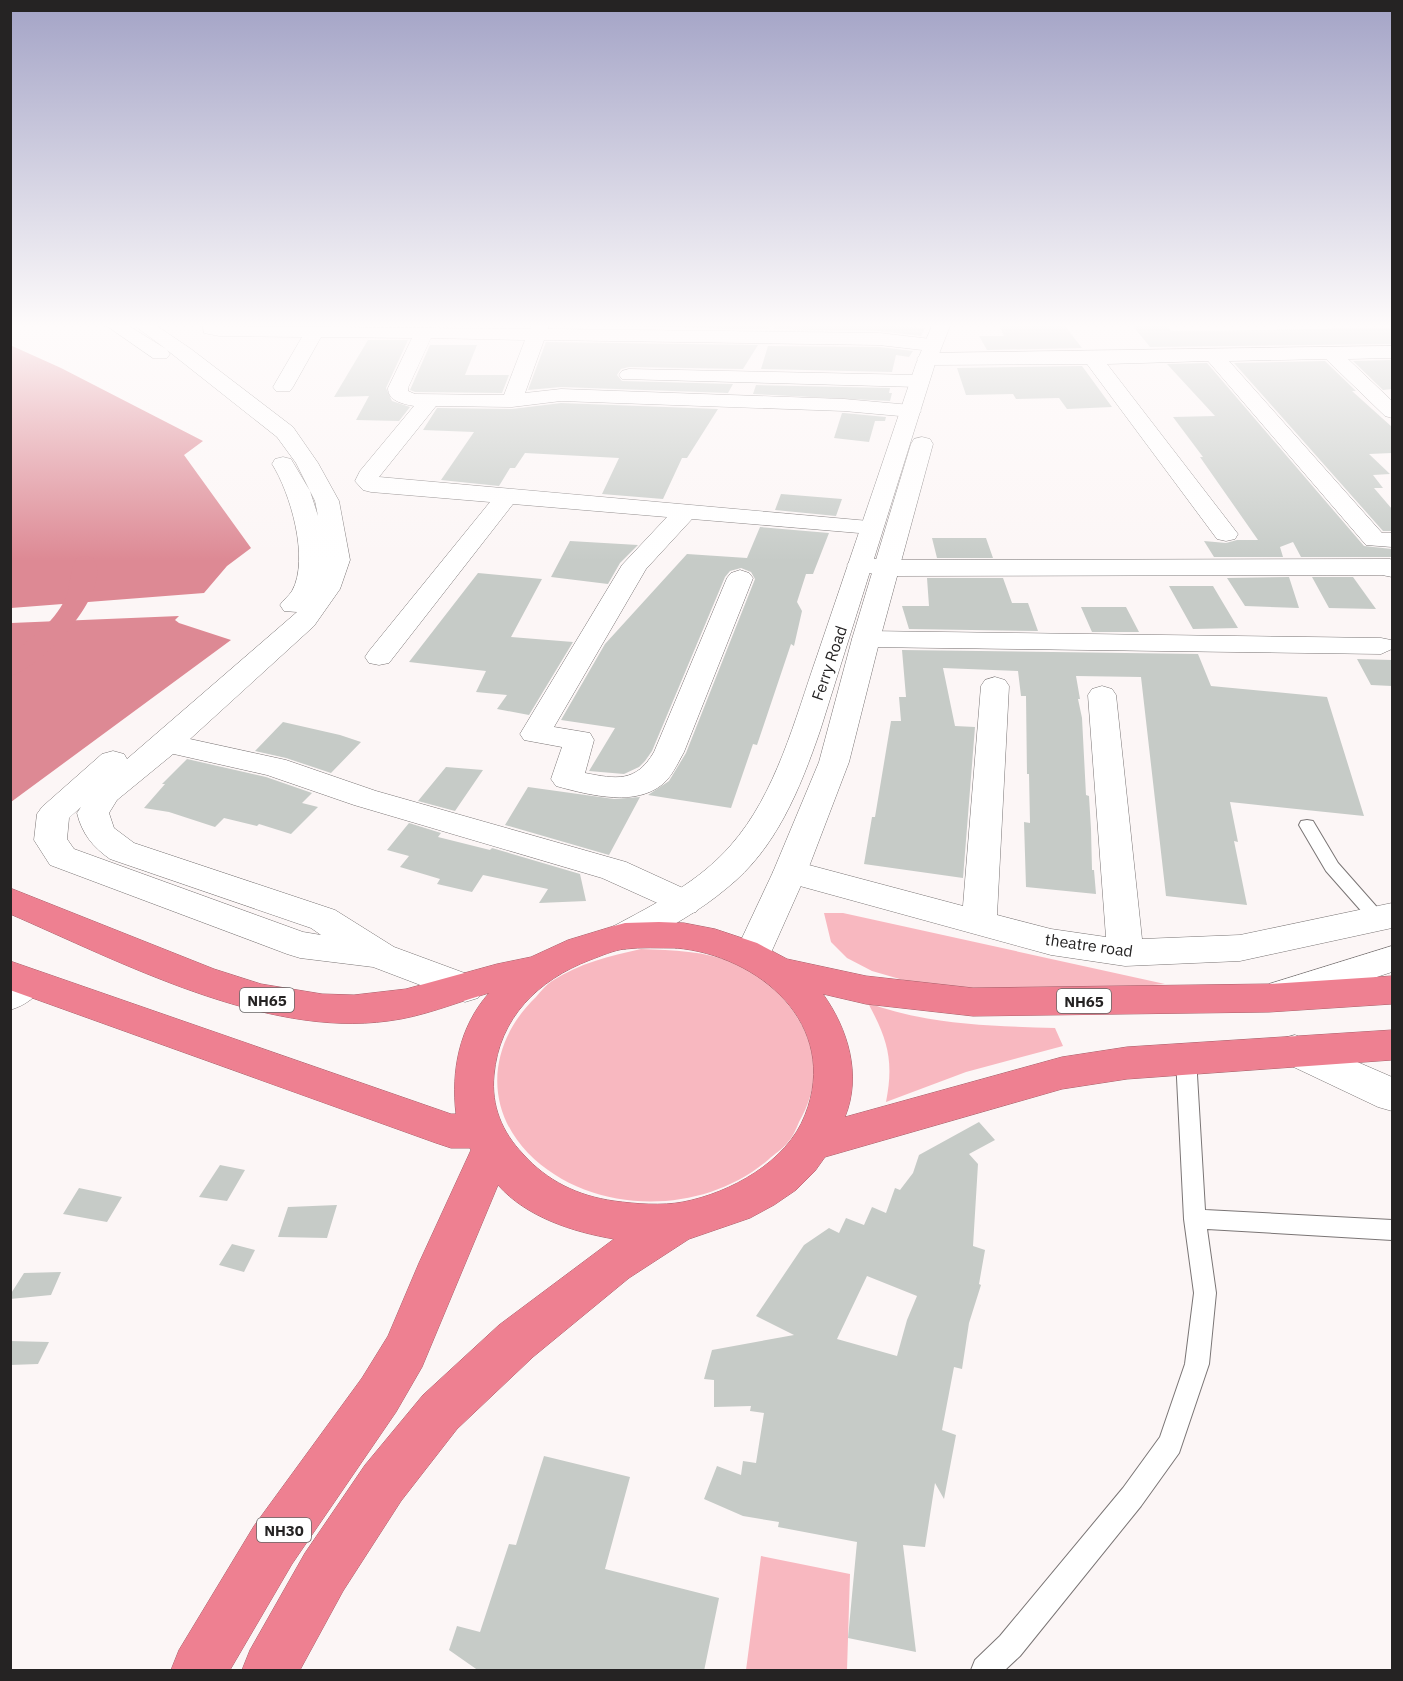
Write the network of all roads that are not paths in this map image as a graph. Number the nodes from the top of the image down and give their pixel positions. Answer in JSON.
{"nodes":[{"id":1,"x":224,"y":404,"type":"edge"},
{"id":2,"x":250,"y":404,"type":"edge"},
{"id":3,"x":426,"y":404,"type":"edge"},
{"id":4,"x":830,"y":404,"type":"edge"},
{"id":5,"x":920,"y":404,"type":"edge"},
{"id":6,"x":1129,"y":404,"type":"edge"},
{"id":7,"x":1256,"y":404,"type":"edge"},
{"id":8,"x":917,"y":415,"type":"junction"},
{"id":9,"x":506,"y":498,"type":"junction"},
{"id":10,"x":685,"y":512,"type":"junction"},
{"id":11,"x":871,"y":527,"type":"junction"},
{"id":12,"x":1226,"y":534,"type":"dead end"},
{"id":13,"x":1392,"y":540,"type":"edge"},
{"id":14,"x":873,"y":567,"type":"junction"},
{"id":15,"x":1392,"y":570,"type":"edge"},
{"id":16,"x":740,"y":578,"type":"dead end"},
{"id":17,"x":866,"y":639,"type":"junction"},
{"id":18,"x":1381,"y":646,"type":"dead end"},
{"id":19,"x":379,"y":657,"type":"dead end"},
{"id":20,"x":995,"y":686,"type":"dead end"},
{"id":21,"x":1102,"y":694,"type":"dead end"},
{"id":22,"x":167,"y":743,"type":"junction"},
{"id":23,"x":796,"y":756,"type":"junction"},
{"id":24,"x":834,"y":762,"type":"junction"},
{"id":25,"x":1307,"y":825,"type":"dead end"},
{"id":26,"x":790,"y":872,"type":"junction"},
{"id":27,"x":10,"y":900,"type":"edge"},
{"id":28,"x":684,"y":903,"type":"junction"},
{"id":29,"x":1385,"y":917,"type":"edge"},
{"id":30,"x":979,"y":922,"type":"junction"},
{"id":31,"x":625,"y":936,"type":"junction"},
{"id":32,"x":1125,"y":953,"type":"junction"},
{"id":33,"x":381,"y":956,"type":"junction"},
{"id":34,"x":1392,"y":959,"type":"edge"},
{"id":35,"x":765,"y":963,"type":"junction"},
{"id":36,"x":537,"y":970,"type":"junction"},
{"id":37,"x":16,"y":984,"type":"edge"},
{"id":38,"x":465,"y":988,"type":"junction"},
{"id":39,"x":1392,"y":990,"type":"edge"},
{"id":40,"x":1269,"y":998,"type":"junction"},
{"id":41,"x":1392,"y":1045,"type":"edge"},
{"id":42,"x":1295,"y":1050,"type":"junction"},
{"id":43,"x":1186,"y":1059,"type":"junction"},
{"id":44,"x":1392,"y":1095,"type":"edge"},
{"id":45,"x":487,"y":1140,"type":"junction"},
{"id":46,"x":813,"y":1143,"type":"junction"},
{"id":47,"x":1195,"y":1219,"type":"junction"},
{"id":48,"x":680,"y":1221,"type":"junction"},
{"id":49,"x":1392,"y":1230,"type":"edge"},
{"id":50,"x":199,"y":1671,"type":"edge"},
{"id":51,"x":270,"y":1671,"type":"edge"},
{"id":52,"x":985,"y":1671,"type":"edge"}],
"edges":[{"from":1,"to":33,"type":"street"},
{"from":2,"to":22,"type":"street"},
{"from":3,"to":9,"type":"street"},
{"from":4,"to":8,"type":"street"},
{"from":5,"to":8,"type":"street","name":"Ferry Road"},
{"from":6,"to":12,"type":"street"},
{"from":7,"to":13,"type":"street"},
{"from":8,"to":11,"type":"street","name":"Ferry Road"},
{"from":8,"to":14,"type":"street","name":"Ferry Road"},
{"from":9,"to":10,"type":"street"},
{"from":9,"to":19,"type":"street"},
{"from":10,"to":11,"type":"street"},
{"from":10,"to":16,"type":"street"},
{"from":11,"to":14,"type":"street","name":"Ferry Road"},
{"from":14,"to":15,"type":"street"},
{"from":14,"to":17,"type":"street","name":"Ferry Road"},
{"from":14,"to":23,"type":"street","name":"Ferry Road"},
{"from":17,"to":18,"type":"street"},
{"from":17,"to":24,"type":"street","name":"Ferry Road"},
{"from":20,"to":30,"type":"street"},
{"from":21,"to":32,"type":"street"},
{"from":22,"to":28,"type":"street"},
{"from":22,"to":33,"type":"street"},
{"from":23,"to":24,"type":"street"},
{"from":23,"to":28,"type":"street","name":"Ferry Road"},
{"from":24,"to":26,"type":"street","name":"Ferry Road"},
{"from":25,"to":29,"type":"lane"},
{"from":26,"to":30,"type":"street","name":"theatre road"},
{"from":26,"to":35,"type":"street","name":"Ferry Road"},
{"from":27,"to":38,"type":"highway","number":"NH65"},
{"from":28,"to":31,"type":"street","name":"Ferry Road"},
{"from":29,"to":32,"type":"street","name":"theatre road"},
{"from":30,"to":32,"type":"street","name":"theatre road"},
{"from":31,"to":35,"type":"highway","number":"NH65"},
{"from":31,"to":36,"type":"highway","number":"NH65"},
{"from":33,"to":38,"type":"street"},
{"from":34,"to":40,"type":"street"},
{"from":35,"to":40,"type":"highway","number":"NH65"},
{"from":35,"to":46,"type":"highway","number":"NH65"},
{"from":36,"to":38,"type":"highway","number":"NH65"},
{"from":36,"to":45,"type":"highway","number":"NH65"},
{"from":37,"to":45,"type":"highway"},
{"from":39,"to":40,"type":"highway","number":"NH65"},
{"from":41,"to":42,"type":"highway"},
{"from":42,"to":43,"type":"highway"},
{"from":42,"to":44,"type":"street"},
{"from":43,"to":46,"type":"highway"},
{"from":43,"to":47,"type":"lane"},
{"from":45,"to":48,"type":"highway","number":"NH65"},
{"from":45,"to":50,"type":"highway","number":"NH30"},
{"from":46,"to":48,"type":"highway","number":"NH65"},
{"from":47,"to":49,"type":"lane"},
{"from":47,"to":52,"type":"lane"},
{"from":48,"to":51,"type":"highway"}]}
